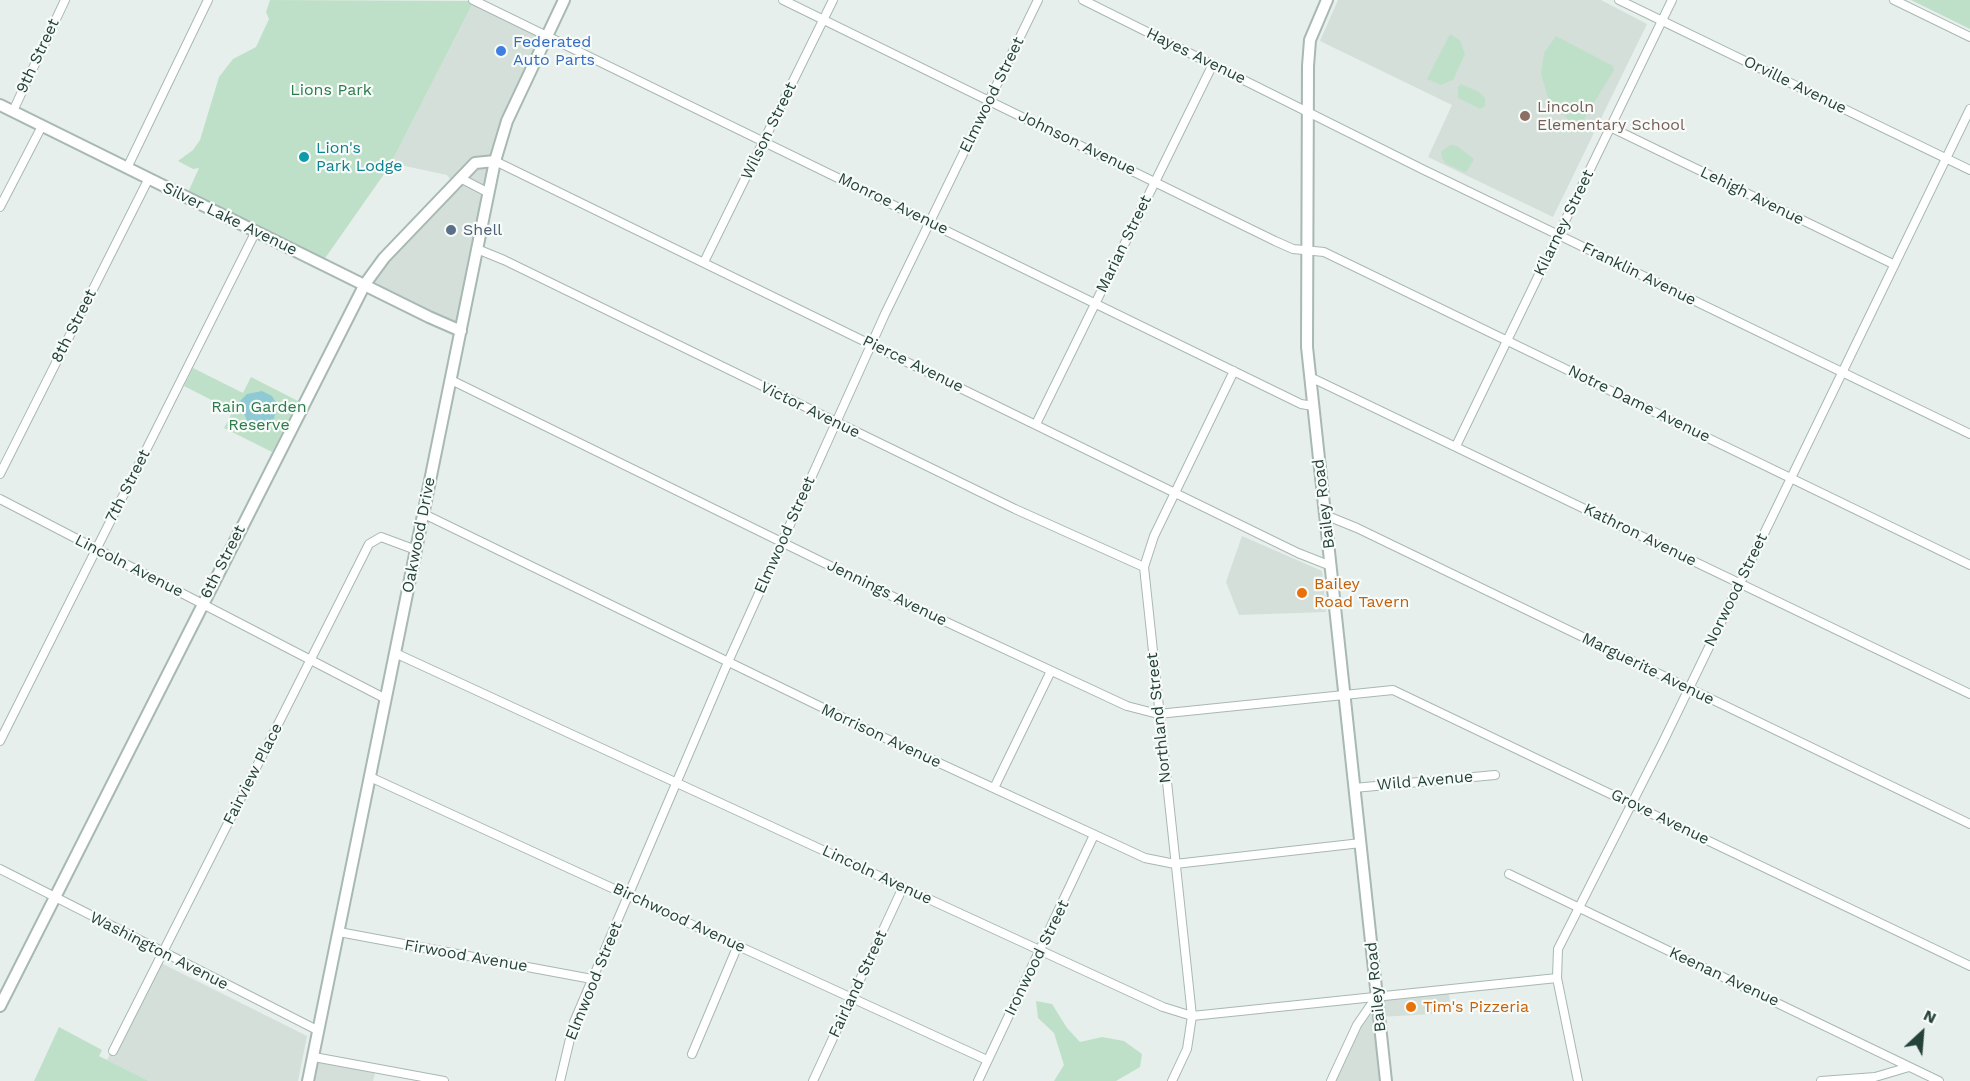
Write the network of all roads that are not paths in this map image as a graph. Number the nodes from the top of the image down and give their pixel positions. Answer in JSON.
{"nodes":[{"id":1,"x":64,"y":0,"type":"edge"},
{"id":2,"x":208,"y":0,"type":"edge"},
{"id":3,"x":473,"y":0,"type":"edge"},
{"id":4,"x":564,"y":0,"type":"edge"},
{"id":5,"x":783,"y":0,"type":"edge"},
{"id":6,"x":833,"y":0,"type":"edge"},
{"id":7,"x":1038,"y":0,"type":"edge"},
{"id":8,"x":1083,"y":0,"type":"edge"},
{"id":9,"x":1327,"y":0,"type":"edge"},
{"id":10,"x":1619,"y":0,"type":"edge"},
{"id":11,"x":1672,"y":0,"type":"edge"},
{"id":12,"x":1894,"y":0,"type":"edge"},
{"id":13,"x":823,"y":20,"type":"junction"},
{"id":14,"x":1662,"y":21,"type":"junction"},
{"id":15,"x":547,"y":36,"type":"junction"},
{"id":16,"x":1970,"y":37,"type":"edge"},
{"id":17,"x":1213,"y":64,"type":"junction"},
{"id":18,"x":989,"y":99,"type":"junction"},
{"id":19,"x":0,"y":105,"type":"edge"},
{"id":20,"x":1970,"y":109,"type":"edge"},
{"id":21,"x":13,"y":111,"type":"junction"},
{"id":22,"x":1309,"y":113,"type":"junction"},
{"id":23,"x":42,"y":126,"type":"junction"},
{"id":24,"x":1610,"y":127,"type":"junction"},
{"id":25,"x":764,"y":140,"type":"junction"},
{"id":26,"x":1946,"y":158,"type":"junction"},
{"id":27,"x":495,"y":161,"type":"junction"},
{"id":28,"x":127,"y":168,"type":"junction"},
{"id":29,"x":1970,"y":170,"type":"edge"},
{"id":30,"x":149,"y":178,"type":"junction"},
{"id":31,"x":459,"y":178,"type":"junction"},
{"id":32,"x":1155,"y":182,"type":"junction"},
{"id":33,"x":489,"y":193,"type":"junction"},
{"id":34,"x":0,"y":207,"type":"edge"},
{"id":35,"x":929,"y":222,"type":"junction"},
{"id":36,"x":256,"y":231,"type":"junction"},
{"id":37,"x":1557,"y":234,"type":"junction"},
{"id":38,"x":477,"y":249,"type":"junction"},
{"id":39,"x":1307,"y":250,"type":"junction"},
{"id":40,"x":704,"y":262,"type":"junction"},
{"id":41,"x":1893,"y":264,"type":"junction"},
{"id":42,"x":365,"y":284,"type":"junction"},
{"id":43,"x":1095,"y":303,"type":"junction"},
{"id":44,"x":461,"y":331,"type":"junction"},
{"id":45,"x":1506,"y":340,"type":"junction"},
{"id":46,"x":872,"y":344,"type":"junction"},
{"id":47,"x":1234,"y":371,"type":"junction"},
{"id":48,"x":1842,"y":372,"type":"junction"},
{"id":49,"x":1310,"y":377,"type":"junction"},
{"id":50,"x":451,"y":380,"type":"junction"},
{"id":51,"x":1313,"y":406,"type":"junction"},
{"id":52,"x":835,"y":422,"type":"junction"},
{"id":53,"x":1035,"y":424,"type":"junction"},
{"id":54,"x":1970,"y":434,"type":"edge"},
{"id":55,"x":1456,"y":446,"type":"junction"},
{"id":56,"x":0,"y":474,"type":"edge"},
{"id":57,"x":1791,"y":478,"type":"junction"},
{"id":58,"x":1174,"y":492,"type":"junction"},
{"id":59,"x":0,"y":499,"type":"edge"},
{"id":60,"x":424,"y":514,"type":"junction"},
{"id":61,"x":1325,"y":515,"type":"junction"},
{"id":62,"x":782,"y":541,"type":"junction"},
{"id":63,"x":96,"y":548,"type":"junction"},
{"id":64,"x":416,"y":550,"type":"junction"},
{"id":65,"x":1970,"y":565,"type":"edge"},
{"id":66,"x":1331,"y":566,"type":"junction"},
{"id":67,"x":1144,"y":567,"type":"junction"},
{"id":68,"x":1739,"y":583,"type":"junction"},
{"id":69,"x":202,"y":604,"type":"junction"},
{"id":70,"x":395,"y":653,"type":"junction"},
{"id":71,"x":311,"y":659,"type":"junction"},
{"id":72,"x":728,"y":662,"type":"junction"},
{"id":73,"x":1052,"y":671,"type":"junction"},
{"id":74,"x":1688,"y":688,"type":"junction"},
{"id":75,"x":1344,"y":693,"type":"junction"},
{"id":76,"x":1970,"y":694,"type":"edge"},
{"id":77,"x":386,"y":699,"type":"junction"},
{"id":78,"x":1158,"y":714,"type":"junction"},
{"id":79,"x":0,"y":741,"type":"edge"},
{"id":80,"x":1495,"y":775,"type":"dead end"},
{"id":81,"x":370,"y":777,"type":"junction"},
{"id":82,"x":676,"y":782,"type":"junction"},
{"id":83,"x":994,"y":788,"type":"junction"},
{"id":84,"x":1354,"y":788,"type":"junction"},
{"id":85,"x":1631,"y":803,"type":"junction"},
{"id":86,"x":1970,"y":824,"type":"edge"},
{"id":87,"x":1094,"y":835,"type":"junction"},
{"id":88,"x":1360,"y":843,"type":"junction"},
{"id":89,"x":1175,"y":864,"type":"junction"},
{"id":90,"x":0,"y":869,"type":"edge"},
{"id":91,"x":1509,"y":874,"type":"dead end"},
{"id":92,"x":903,"y":887,"type":"junction"},
{"id":93,"x":629,"y":895,"type":"junction"},
{"id":94,"x":54,"y":897,"type":"junction"},
{"id":95,"x":1578,"y":907,"type":"junction"},
{"id":96,"x":339,"y":933,"type":"junction"},
{"id":97,"x":738,"y":945,"type":"junction"},
{"id":98,"x":1040,"y":951,"type":"junction"},
{"id":99,"x":163,"y":953,"type":"junction"},
{"id":100,"x":1970,"y":966,"type":"edge"},
{"id":101,"x":1557,"y":978,"type":"junction"},
{"id":102,"x":592,"y":979,"type":"junction"},
{"id":103,"x":1377,"y":996,"type":"junction"},
{"id":104,"x":851,"y":998,"type":"junction"},
{"id":105,"x":0,"y":1006,"type":"edge"},
{"id":106,"x":1192,"y":1016,"type":"junction"},
{"id":107,"x":319,"y":1031,"type":"junction"},
{"id":108,"x":113,"y":1051,"type":"dead end"},
{"id":109,"x":692,"y":1054,"type":"dead end"},
{"id":110,"x":314,"y":1057,"type":"junction"},
{"id":111,"x":987,"y":1060,"type":"junction"},
{"id":112,"x":1910,"y":1067,"type":"junction"},
{"id":113,"x":308,"y":1081,"type":"edge"},
{"id":114,"x":444,"y":1081,"type":"edge"},
{"id":115,"x":560,"y":1081,"type":"edge"},
{"id":116,"x":813,"y":1081,"type":"edge"},
{"id":117,"x":978,"y":1081,"type":"edge"},
{"id":118,"x":1172,"y":1081,"type":"edge"},
{"id":119,"x":1331,"y":1081,"type":"edge"},
{"id":120,"x":1386,"y":1081,"type":"edge"},
{"id":121,"x":1578,"y":1081,"type":"edge"},
{"id":122,"x":1821,"y":1081,"type":"edge"},
{"id":123,"x":1939,"y":1081,"type":"edge"}],
"edges":[{"from":1,"to":21,"type":"street","name":"9th Street"},
{"from":2,"to":28,"type":"street"},
{"from":3,"to":15,"type":"street","name":"Monroe Avenue"},
{"from":4,"to":15,"type":"street","name":"Oakwood Drive"},
{"from":5,"to":13,"type":"street","name":"Johnson Avenue"},
{"from":6,"to":13,"type":"street","name":"Wilson Street"},
{"from":7,"to":18,"type":"street","name":"Elmwood Street"},
{"from":8,"to":17,"type":"street","name":"Hayes Avenue"},
{"from":9,"to":22,"type":"street","name":"Bailey Road"},
{"from":10,"to":14,"type":"street","name":"Orville Avenue"},
{"from":11,"to":14,"type":"street","name":"Kilarney Street"},
{"from":12,"to":16,"type":"street"},
{"from":13,"to":18,"type":"street","name":"Johnson Avenue"},
{"from":13,"to":25,"type":"street","name":"Wilson Street"},
{"from":14,"to":24,"type":"street","name":"Kilarney Street"},
{"from":14,"to":26,"type":"street","name":"Orville Avenue"},
{"from":15,"to":25,"type":"street","name":"Monroe Avenue"},
{"from":15,"to":27,"type":"street","name":"Oakwood Drive"},
{"from":17,"to":22,"type":"street","name":"Hayes Avenue"},
{"from":17,"to":32,"type":"street","name":"Marian Street"},
{"from":18,"to":32,"type":"street","name":"Johnson Avenue"},
{"from":18,"to":35,"type":"street","name":"Elmwood Street"},
{"from":19,"to":21,"type":"street","name":"Silver Lake Avenue"},
{"from":20,"to":26,"type":"street","name":"Norwood Street"},
{"from":21,"to":23,"type":"street","name":"Silver Lake Avenue"},
{"from":22,"to":37,"type":"street","name":"Franklin Avenue"},
{"from":22,"to":39,"type":"street","name":"Bailey Road"},
{"from":23,"to":28,"type":"street","name":"Silver Lake Avenue"},
{"from":23,"to":34,"type":"street"},
{"from":24,"to":37,"type":"street","name":"Kilarney Street"},
{"from":24,"to":41,"type":"street","name":"Lehigh Avenue"},
{"from":25,"to":35,"type":"street","name":"Monroe Avenue"},
{"from":25,"to":40,"type":"street","name":"Wilson Street"},
{"from":26,"to":29,"type":"street","name":"Orville Avenue"},
{"from":26,"to":41,"type":"street","name":"Norwood Street"},
{"from":27,"to":31,"type":"street","name":"6th Street"},
{"from":27,"to":33,"type":"street","name":"Oakwood Drive"},
{"from":27,"to":40,"type":"street","name":"Pierce Avenue"},
{"from":28,"to":30,"type":"street","name":"Silver Lake Avenue"},
{"from":30,"to":36,"type":"street","name":"Silver Lake Avenue"},
{"from":30,"to":56,"type":"street","name":"8th Street"},
{"from":31,"to":33,"type":"street"},
{"from":31,"to":42,"type":"street","name":"6th Street"},
{"from":32,"to":39,"type":"street","name":"Johnson Avenue"},
{"from":32,"to":43,"type":"street","name":"Marian Street"},
{"from":33,"to":38,"type":"street","name":"Oakwood Drive"},
{"from":35,"to":43,"type":"street","name":"Monroe Avenue"},
{"from":35,"to":46,"type":"street","name":"Elmwood Street"},
{"from":36,"to":42,"type":"street","name":"Silver Lake Avenue"},
{"from":36,"to":63,"type":"street","name":"7th Street"},
{"from":37,"to":45,"type":"street","name":"Kilarney Street"},
{"from":37,"to":48,"type":"street","name":"Franklin Avenue"},
{"from":38,"to":44,"type":"street","name":"Oakwood Drive"},
{"from":38,"to":52,"type":"street","name":"Victor Avenue"},
{"from":39,"to":45,"type":"street","name":"Notre Dame Avenue"},
{"from":39,"to":49,"type":"street","name":"Bailey Road"},
{"from":40,"to":46,"type":"street","name":"Pierce Avenue"},
{"from":41,"to":48,"type":"street","name":"Norwood Street"},
{"from":42,"to":44,"type":"street","name":"Silver Lake Avenue"},
{"from":42,"to":69,"type":"street","name":"6th Street"},
{"from":43,"to":47,"type":"street","name":"Monroe Avenue"},
{"from":43,"to":53,"type":"street","name":"Marian Street"},
{"from":44,"to":50,"type":"street","name":"Oakwood Drive"},
{"from":45,"to":55,"type":"street","name":"Kilarney Street"},
{"from":45,"to":57,"type":"street","name":"Notre Dame Avenue"},
{"from":46,"to":52,"type":"street","name":"Elmwood Street"},
{"from":46,"to":53,"type":"street","name":"Pierce Avenue"},
{"from":47,"to":51,"type":"street","name":"Monroe Avenue"},
{"from":47,"to":58,"type":"street","name":"Northland Street"},
{"from":48,"to":54,"type":"street","name":"Franklin Avenue"},
{"from":48,"to":57,"type":"street","name":"Norwood Street"},
{"from":49,"to":51,"type":"street","name":"Bailey Road"},
{"from":49,"to":55,"type":"street","name":"Kathron Avenue"},
{"from":50,"to":60,"type":"street","name":"Oakwood Drive"},
{"from":50,"to":62,"type":"street","name":"Jennings Avenue"},
{"from":51,"to":61,"type":"street","name":"Bailey Road"},
{"from":52,"to":62,"type":"street","name":"Elmwood Street"},
{"from":52,"to":67,"type":"street","name":"Victor Avenue"},
{"from":53,"to":58,"type":"street","name":"Pierce Avenue"},
{"from":55,"to":68,"type":"street","name":"Kathron Avenue"},
{"from":57,"to":65,"type":"street","name":"Notre Dame Avenue"},
{"from":57,"to":68,"type":"street","name":"Norwood Street"},
{"from":58,"to":66,"type":"street","name":"Pierce Avenue"},
{"from":58,"to":67,"type":"street","name":"Northland Street"},
{"from":59,"to":63,"type":"street","name":"Lincoln Avenue"},
{"from":60,"to":64,"type":"street","name":"Oakwood Drive"},
{"from":60,"to":72,"type":"street","name":"Morrison Avenue"},
{"from":61,"to":66,"type":"street","name":"Bailey Road"},
{"from":61,"to":74,"type":"street","name":"Marguerite Avenue"},
{"from":62,"to":72,"type":"street","name":"Elmwood Street"},
{"from":62,"to":73,"type":"street","name":"Jennings Avenue"},
{"from":63,"to":69,"type":"street","name":"Lincoln Avenue"},
{"from":63,"to":79,"type":"street","name":"7th Street"},
{"from":64,"to":70,"type":"street","name":"Oakwood Drive"},
{"from":64,"to":71,"type":"street","name":"Fairview Place"},
{"from":66,"to":75,"type":"street","name":"Bailey Road"},
{"from":67,"to":78,"type":"street","name":"Northland Street"},
{"from":68,"to":74,"type":"street","name":"Norwood Street"},
{"from":68,"to":76,"type":"street","name":"Kathron Avenue"},
{"from":69,"to":71,"type":"street","name":"Lincoln Avenue"},
{"from":69,"to":94,"type":"street","name":"6th Street"},
{"from":70,"to":77,"type":"street","name":"Oakwood Drive"},
{"from":70,"to":82,"type":"street","name":"Lincoln Avenue"},
{"from":71,"to":77,"type":"street","name":"Lincoln Avenue"},
{"from":71,"to":99,"type":"street","name":"Fairview Place"},
{"from":72,"to":82,"type":"street","name":"Elmwood Street"},
{"from":72,"to":83,"type":"street","name":"Morrison Avenue"},
{"from":73,"to":78,"type":"street","name":"Jennings Avenue"},
{"from":73,"to":83,"type":"street"},
{"from":74,"to":85,"type":"street","name":"Norwood Street"},
{"from":74,"to":86,"type":"street","name":"Marguerite Avenue"},
{"from":75,"to":78,"type":"street","name":"Jennings Avenue"},
{"from":75,"to":84,"type":"street","name":"Bailey Road"},
{"from":75,"to":85,"type":"street","name":"Grove Avenue"},
{"from":77,"to":81,"type":"street","name":"Oakwood Drive"},
{"from":78,"to":89,"type":"street","name":"Northland Street"},
{"from":80,"to":84,"type":"street","name":"Wild Avenue"},
{"from":81,"to":93,"type":"street","name":"Birchwood Avenue"},
{"from":81,"to":96,"type":"street","name":"Oakwood Drive"},
{"from":82,"to":92,"type":"street","name":"Lincoln Avenue"},
{"from":82,"to":93,"type":"street","name":"Elmwood Street"},
{"from":83,"to":87,"type":"street","name":"Morrison Avenue"},
{"from":84,"to":88,"type":"street","name":"Bailey Road"},
{"from":85,"to":95,"type":"street","name":"Norwood Street"},
{"from":85,"to":100,"type":"street","name":"Grove Avenue"},
{"from":87,"to":89,"type":"street","name":"Morrison Avenue"},
{"from":87,"to":98,"type":"street","name":"Ironwood Street"},
{"from":88,"to":89,"type":"street","name":"Morrison Avenue"},
{"from":88,"to":103,"type":"street","name":"Bailey Road"},
{"from":89,"to":106,"type":"street","name":"Northland Street"},
{"from":90,"to":94,"type":"street","name":"Washington Avenue"},
{"from":91,"to":95,"type":"street","name":"Keenan Avenue"},
{"from":92,"to":98,"type":"street","name":"Lincoln Avenue"},
{"from":92,"to":104,"type":"street","name":"Fairland Street"},
{"from":93,"to":97,"type":"street","name":"Birchwood Avenue"},
{"from":93,"to":102,"type":"street","name":"Elmwood Street"},
{"from":94,"to":99,"type":"street","name":"Washington Avenue"},
{"from":94,"to":105,"type":"street","name":"6th Street"},
{"from":95,"to":101,"type":"street","name":"Norwood Street"},
{"from":95,"to":112,"type":"street","name":"Keenan Avenue"},
{"from":96,"to":102,"type":"street","name":"Firwood Avenue"},
{"from":96,"to":107,"type":"street","name":"Oakwood Drive"},
{"from":97,"to":104,"type":"street","name":"Birchwood Avenue"},
{"from":97,"to":109,"type":"street"},
{"from":98,"to":106,"type":"street","name":"Lincoln Avenue"},
{"from":98,"to":111,"type":"street","name":"Ironwood Street"},
{"from":99,"to":107,"type":"street","name":"Washington Avenue"},
{"from":99,"to":108,"type":"street","name":"Fairview Place"},
{"from":101,"to":103,"type":"street","name":"Lincoln Avenue"},
{"from":101,"to":121,"type":"street","name":"Norwood Street"},
{"from":102,"to":115,"type":"street","name":"Elmwood Street"},
{"from":103,"to":106,"type":"street","name":"Lincoln Avenue"},
{"from":103,"to":119,"type":"street"},
{"from":103,"to":120,"type":"street","name":"Bailey Road"},
{"from":104,"to":111,"type":"street","name":"Birchwood Avenue"},
{"from":104,"to":116,"type":"street","name":"Fairland Street"},
{"from":106,"to":118,"type":"street","name":"Northland Street"},
{"from":107,"to":110,"type":"street","name":"Oakwood Drive"},
{"from":110,"to":113,"type":"street","name":"Oakwood Drive"},
{"from":110,"to":114,"type":"street"},
{"from":111,"to":117,"type":"street","name":"Ironwood Street"},
{"from":112,"to":122,"type":"street"},
{"from":112,"to":123,"type":"street","name":"Keenan Avenue"}]}
